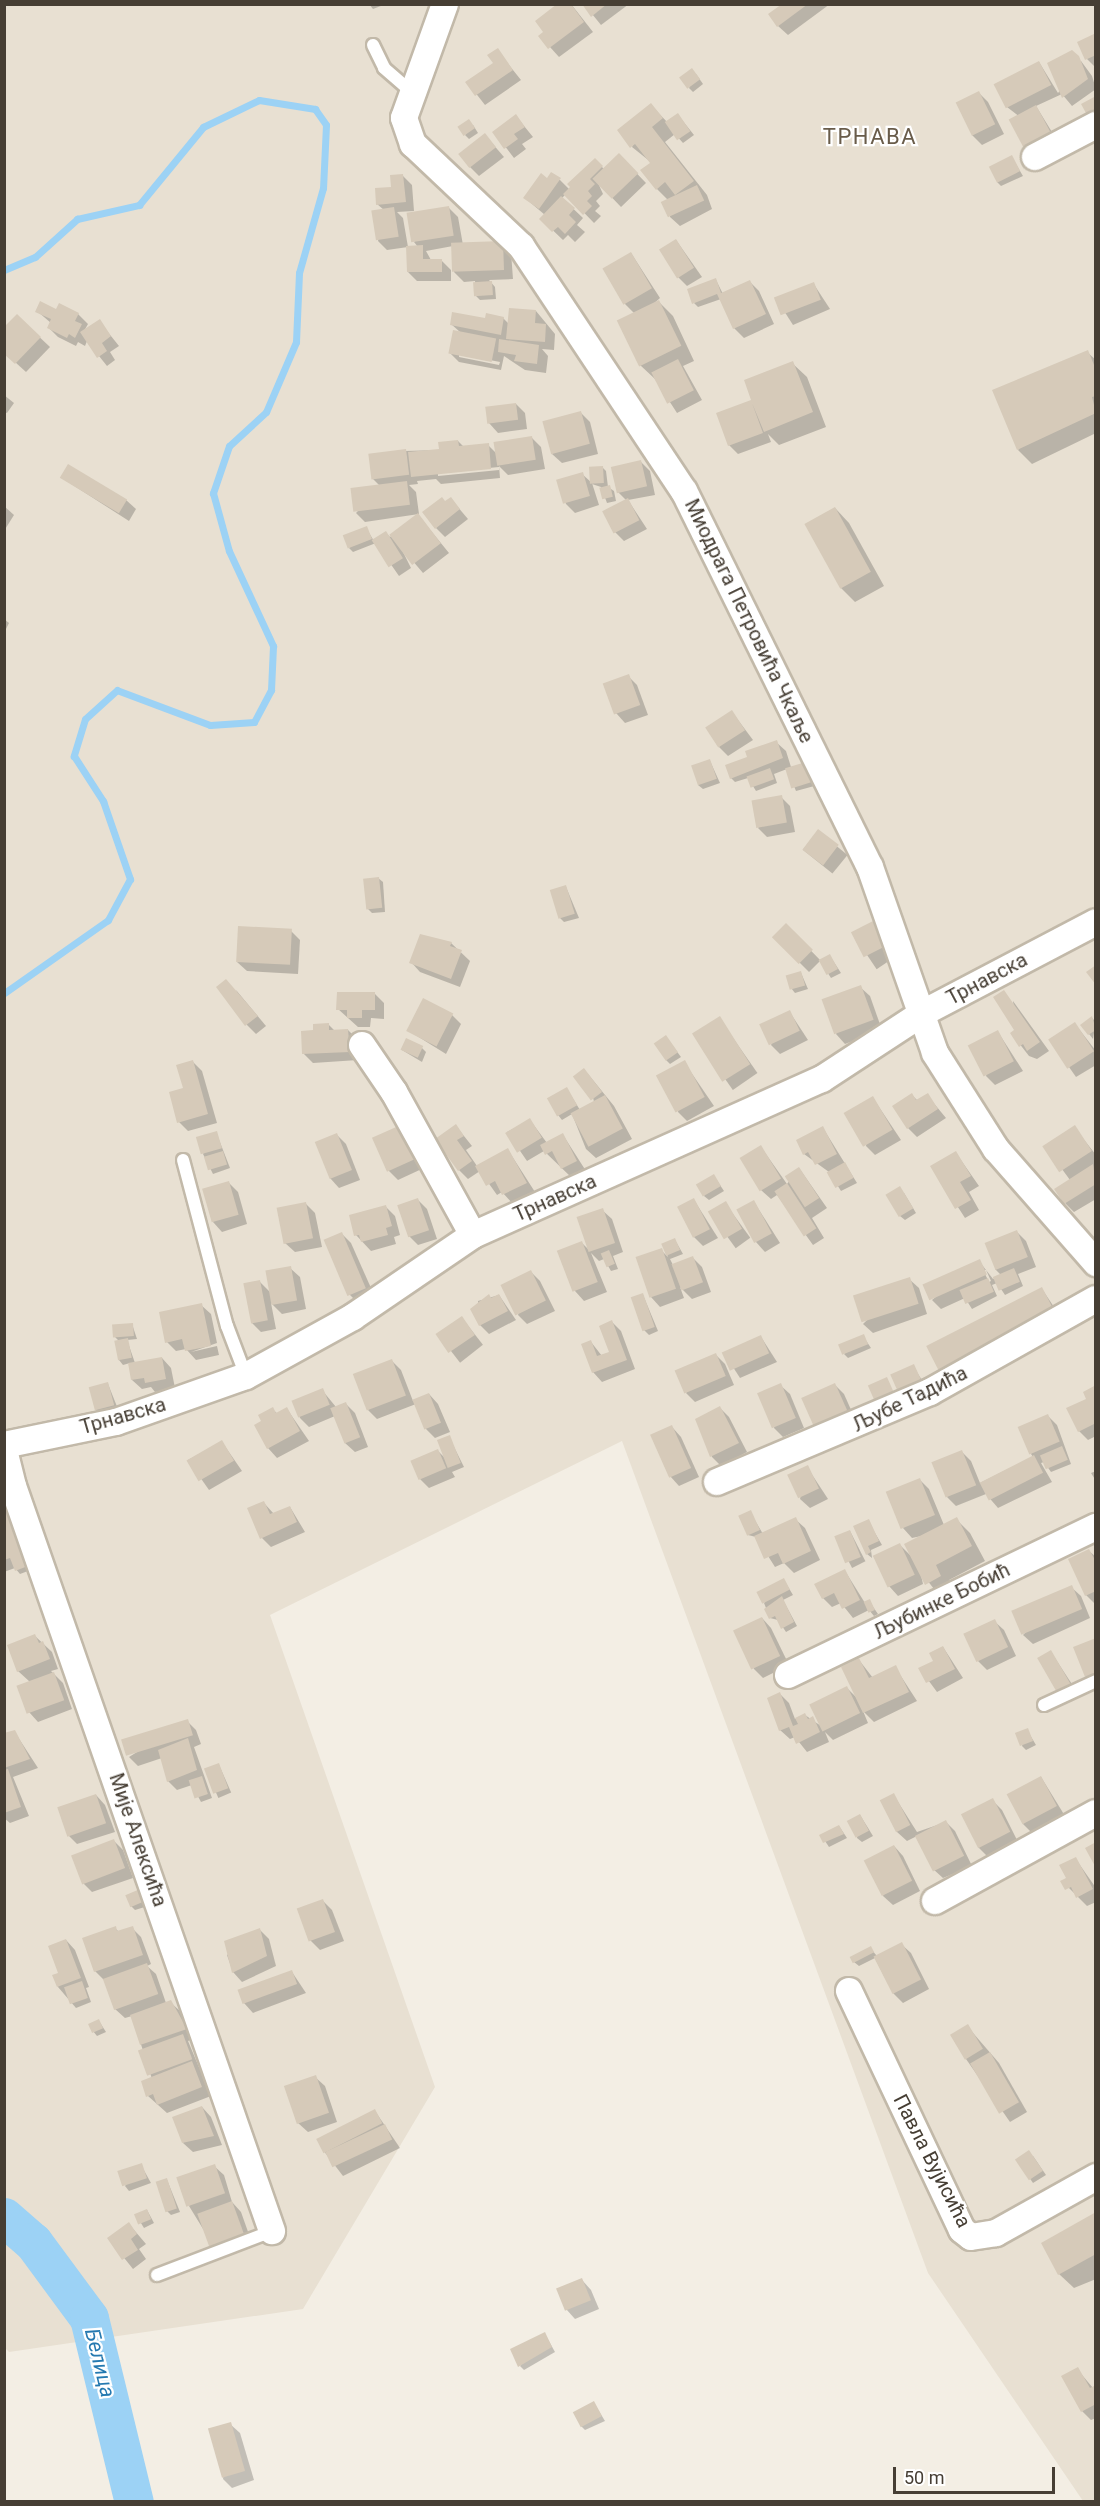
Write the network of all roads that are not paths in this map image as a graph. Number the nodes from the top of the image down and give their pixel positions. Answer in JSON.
{"nodes":[{"id":1,"x":445,"y":4,"type":"edge"},
{"id":2,"x":373,"y":45,"type":"dead end"},
{"id":3,"x":412,"y":92,"type":"junction"},
{"id":4,"x":1095,"y":125,"type":"edge"},
{"id":5,"x":1035,"y":157,"type":"dead end"},
{"id":6,"x":1095,"y":922,"type":"edge"},
{"id":7,"x":923,"y":1013,"type":"junction"},
{"id":8,"x":362,"y":1045,"type":"dead end"},
{"id":9,"x":183,"y":1160,"type":"dead end"},
{"id":10,"x":473,"y":1235,"type":"junction"},
{"id":11,"x":1095,"y":1263,"type":"edge"},
{"id":12,"x":1095,"y":1299,"type":"edge"},
{"id":13,"x":246,"y":1376,"type":"junction"},
{"id":14,"x":4,"y":1445,"type":"edge"},
{"id":15,"x":4,"y":1450,"type":"edge"},
{"id":16,"x":717,"y":1482,"type":"dead end"},
{"id":17,"x":1095,"y":1527,"type":"edge"},
{"id":18,"x":788,"y":1675,"type":"dead end"},
{"id":19,"x":1095,"y":1681,"type":"edge"},
{"id":20,"x":1044,"y":1705,"type":"dead end"},
{"id":21,"x":1095,"y":1813,"type":"edge"},
{"id":22,"x":936,"y":1901,"type":"dead end"},
{"id":23,"x":849,"y":1991,"type":"dead end"},
{"id":24,"x":1095,"y":2177,"type":"edge"},
{"id":25,"x":272,"y":2231,"type":"joint"},
{"id":26,"x":157,"y":2275,"type":"dead end"}],
"edges":[{"from":1,"to":3,"type":"street","name":"Миодрага Петровића Чкаље"},
{"from":2,"to":3,"type":"lane"},
{"from":3,"to":7,"type":"street","name":"Миодрага Петровића Чкаље"},
{"from":4,"to":5,"type":"street"},
{"from":6,"to":7,"type":"street","name":"Трнавска"},
{"from":7,"to":10,"type":"street","name":"Трнавска"},
{"from":7,"to":11,"type":"street","name":"Миодрага Петровића Чкаље"},
{"from":8,"to":10,"type":"street"},
{"from":9,"to":13,"type":"lane"},
{"from":10,"to":13,"type":"street","name":"Трнавска"},
{"from":12,"to":16,"type":"street","name":"Љубе Тадића"},
{"from":13,"to":14,"type":"street","name":"Трнавска"},
{"from":15,"to":25,"type":"street","name":"Мије Алексића"},
{"from":17,"to":18,"type":"street","name":"Љубинке Бобић"},
{"from":19,"to":20,"type":"lane"},
{"from":21,"to":22,"type":"street"},
{"from":23,"to":24,"type":"street","name":"Павла Вујисића"},
{"from":25,"to":26,"type":"lane"}]}
